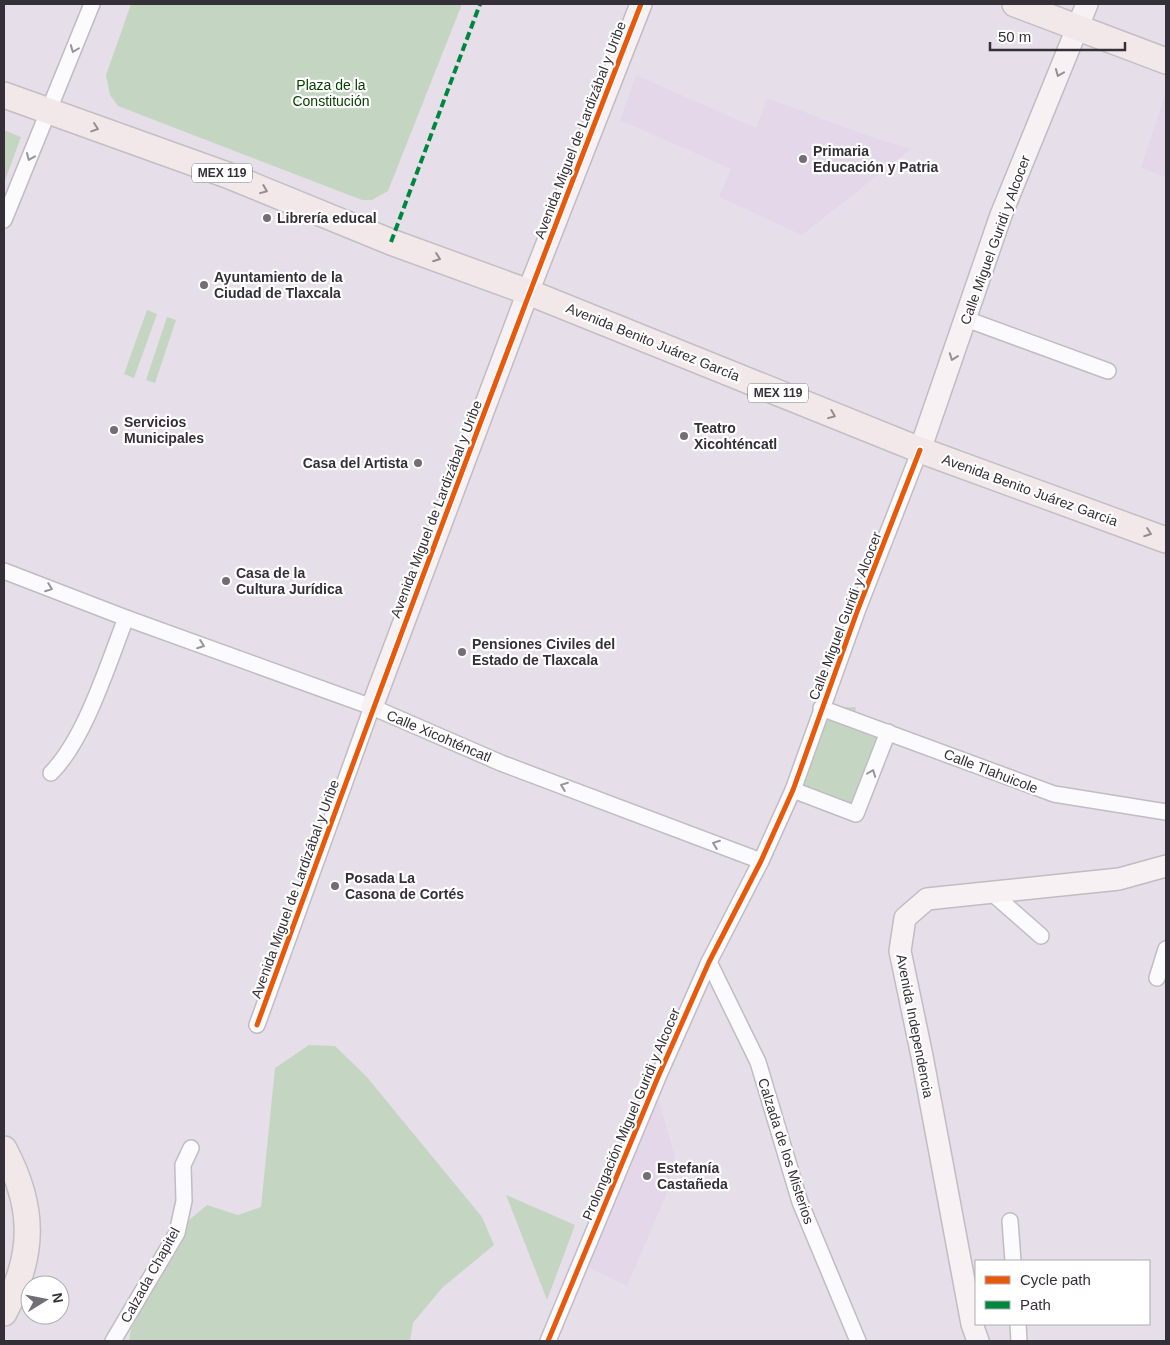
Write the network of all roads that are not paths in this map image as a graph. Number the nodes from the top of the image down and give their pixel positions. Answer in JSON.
{"nodes":[{"id":1,"x":92,"y":4,"type":"edge"},
{"id":2,"x":642,"y":4,"type":"edge"},
{"id":3,"x":1015,"y":4,"type":"edge"},
{"id":4,"x":1087,"y":4,"type":"edge"},
{"id":5,"x":1077,"y":28,"type":"junction"},
{"id":6,"x":1166,"y":61,"type":"edge"},
{"id":7,"x":4,"y":95,"type":"edge"},
{"id":8,"x":49,"y":112,"type":"junction"},
{"id":9,"x":4,"y":220,"type":"edge"},
{"id":10,"x":528,"y":292,"type":"junction"},
{"id":11,"x":966,"y":319,"type":"junction"},
{"id":12,"x":1108,"y":371,"type":"dead end"},
{"id":13,"x":920,"y":450,"type":"junction"},
{"id":14,"x":1166,"y":540,"type":"edge"},
{"id":15,"x":4,"y":571,"type":"edge"},
{"id":16,"x":126,"y":618,"type":"junction"},
{"id":17,"x":372,"y":707,"type":"junction"},
{"id":18,"x":821,"y":708,"type":"junction"},
{"id":19,"x":888,"y":732,"type":"junction"},
{"id":20,"x":51,"y":773,"type":"dead end"},
{"id":21,"x":793,"y":790,"type":"junction"},
{"id":22,"x":1166,"y":812,"type":"edge"},
{"id":23,"x":761,"y":861,"type":"junction"},
{"id":24,"x":1166,"y":866,"type":"edge"},
{"id":25,"x":992,"y":892,"type":"junction"},
{"id":26,"x":1041,"y":936,"type":"dead end"},
{"id":27,"x":1166,"y":949,"type":"edge"},
{"id":28,"x":709,"y":962,"type":"junction"},
{"id":29,"x":1157,"y":978,"type":"dead end"},
{"id":30,"x":257,"y":1025,"type":"dead end"},
{"id":31,"x":190,"y":1148,"type":"dead end"},
{"id":32,"x":4,"y":1149,"type":"edge"},
{"id":33,"x":1010,"y":1220,"type":"dead end"},
{"id":34,"x":1013,"y":1260,"type":"edge"},
{"id":35,"x":4,"y":1313,"type":"edge"},
{"id":36,"x":1018,"y":1325,"type":"edge"},
{"id":37,"x":113,"y":1341,"type":"edge"},
{"id":38,"x":548,"y":1341,"type":"edge"},
{"id":39,"x":858,"y":1341,"type":"edge"},
{"id":40,"x":978,"y":1341,"type":"edge"},
{"id":41,"x":1020,"y":1341,"type":"edge"}],
"edges":[{"from":1,"to":8,"type":"street","one_way":true},
{"from":2,"to":10,"type":"street","name":"Avenida Miguel de Lardizábal y Uribe"},
{"from":3,"to":5,"type":"main road"},
{"from":4,"to":5,"type":"street","name":"Calle Miguel Guridi y Alcocer"},
{"from":5,"to":6,"type":"main road"},
{"from":5,"to":11,"type":"street","name":"Calle Miguel Guridi y Alcocer","one_way":true},
{"from":7,"to":8,"type":"main road","number":"MEX 119"},
{"from":8,"to":9,"type":"street","one_way":true},
{"from":8,"to":10,"type":"main road","name":"Avenida Benito Juárez García","number":"MEX 119","one_way":true},
{"from":10,"to":13,"type":"main road","name":"Avenida Benito Juárez García","number":"MEX 119","one_way":true},
{"from":10,"to":17,"type":"street","name":"Avenida Miguel de Lardizábal y Uribe"},
{"from":11,"to":12,"type":"street"},
{"from":11,"to":13,"type":"street","name":"Calle Miguel Guridi y Alcocer","one_way":true},
{"from":13,"to":14,"type":"main road","name":"Avenida Benito Juárez García","number":"MEX 119","one_way":true},
{"from":13,"to":18,"type":"street","name":"Calle Miguel Guridi y Alcocer"},
{"from":15,"to":16,"type":"street","name":"Calle Xicohténcatl","one_way":true},
{"from":16,"to":17,"type":"street","name":"Calle Xicohténcatl","one_way":true},
{"from":16,"to":20,"type":"street"},
{"from":23,"to":17,"type":"street","name":"Calle Xicohténcatl","one_way":true},
{"from":17,"to":30,"type":"street","name":"Avenida Miguel de Lardizábal y Uribe"},
{"from":18,"to":19,"type":"street","name":"Calle Tlahuicole"},
{"from":18,"to":21,"type":"street","name":"Calle Miguel Guridi y Alcocer"},
{"from":21,"to":19,"type":"street","one_way":true},
{"from":19,"to":22,"type":"street","name":"Calle Tlahuicole"},
{"from":21,"to":23,"type":"street","name":"Prolongación Miguel Guridi y Alcocer"},
{"from":23,"to":28,"type":"street","name":"Prolongación Miguel Guridi y Alcocer"},
{"from":24,"to":25,"type":"street","name":"Avenida Independencia"},
{"from":25,"to":26,"type":"street"},
{"from":25,"to":40,"type":"street","name":"Avenida Independencia"},
{"from":27,"to":29,"type":"street"},
{"from":28,"to":38,"type":"street","name":"Prolongación Miguel Guridi y Alcocer"},
{"from":28,"to":39,"type":"street","name":"Calzada de los Misterios"},
{"from":31,"to":37,"type":"street","name":"Calzada Chapitel"},
{"from":32,"to":35,"type":"main road"},
{"from":33,"to":34,"type":"street"},
{"from":36,"to":41,"type":"street"}]}
